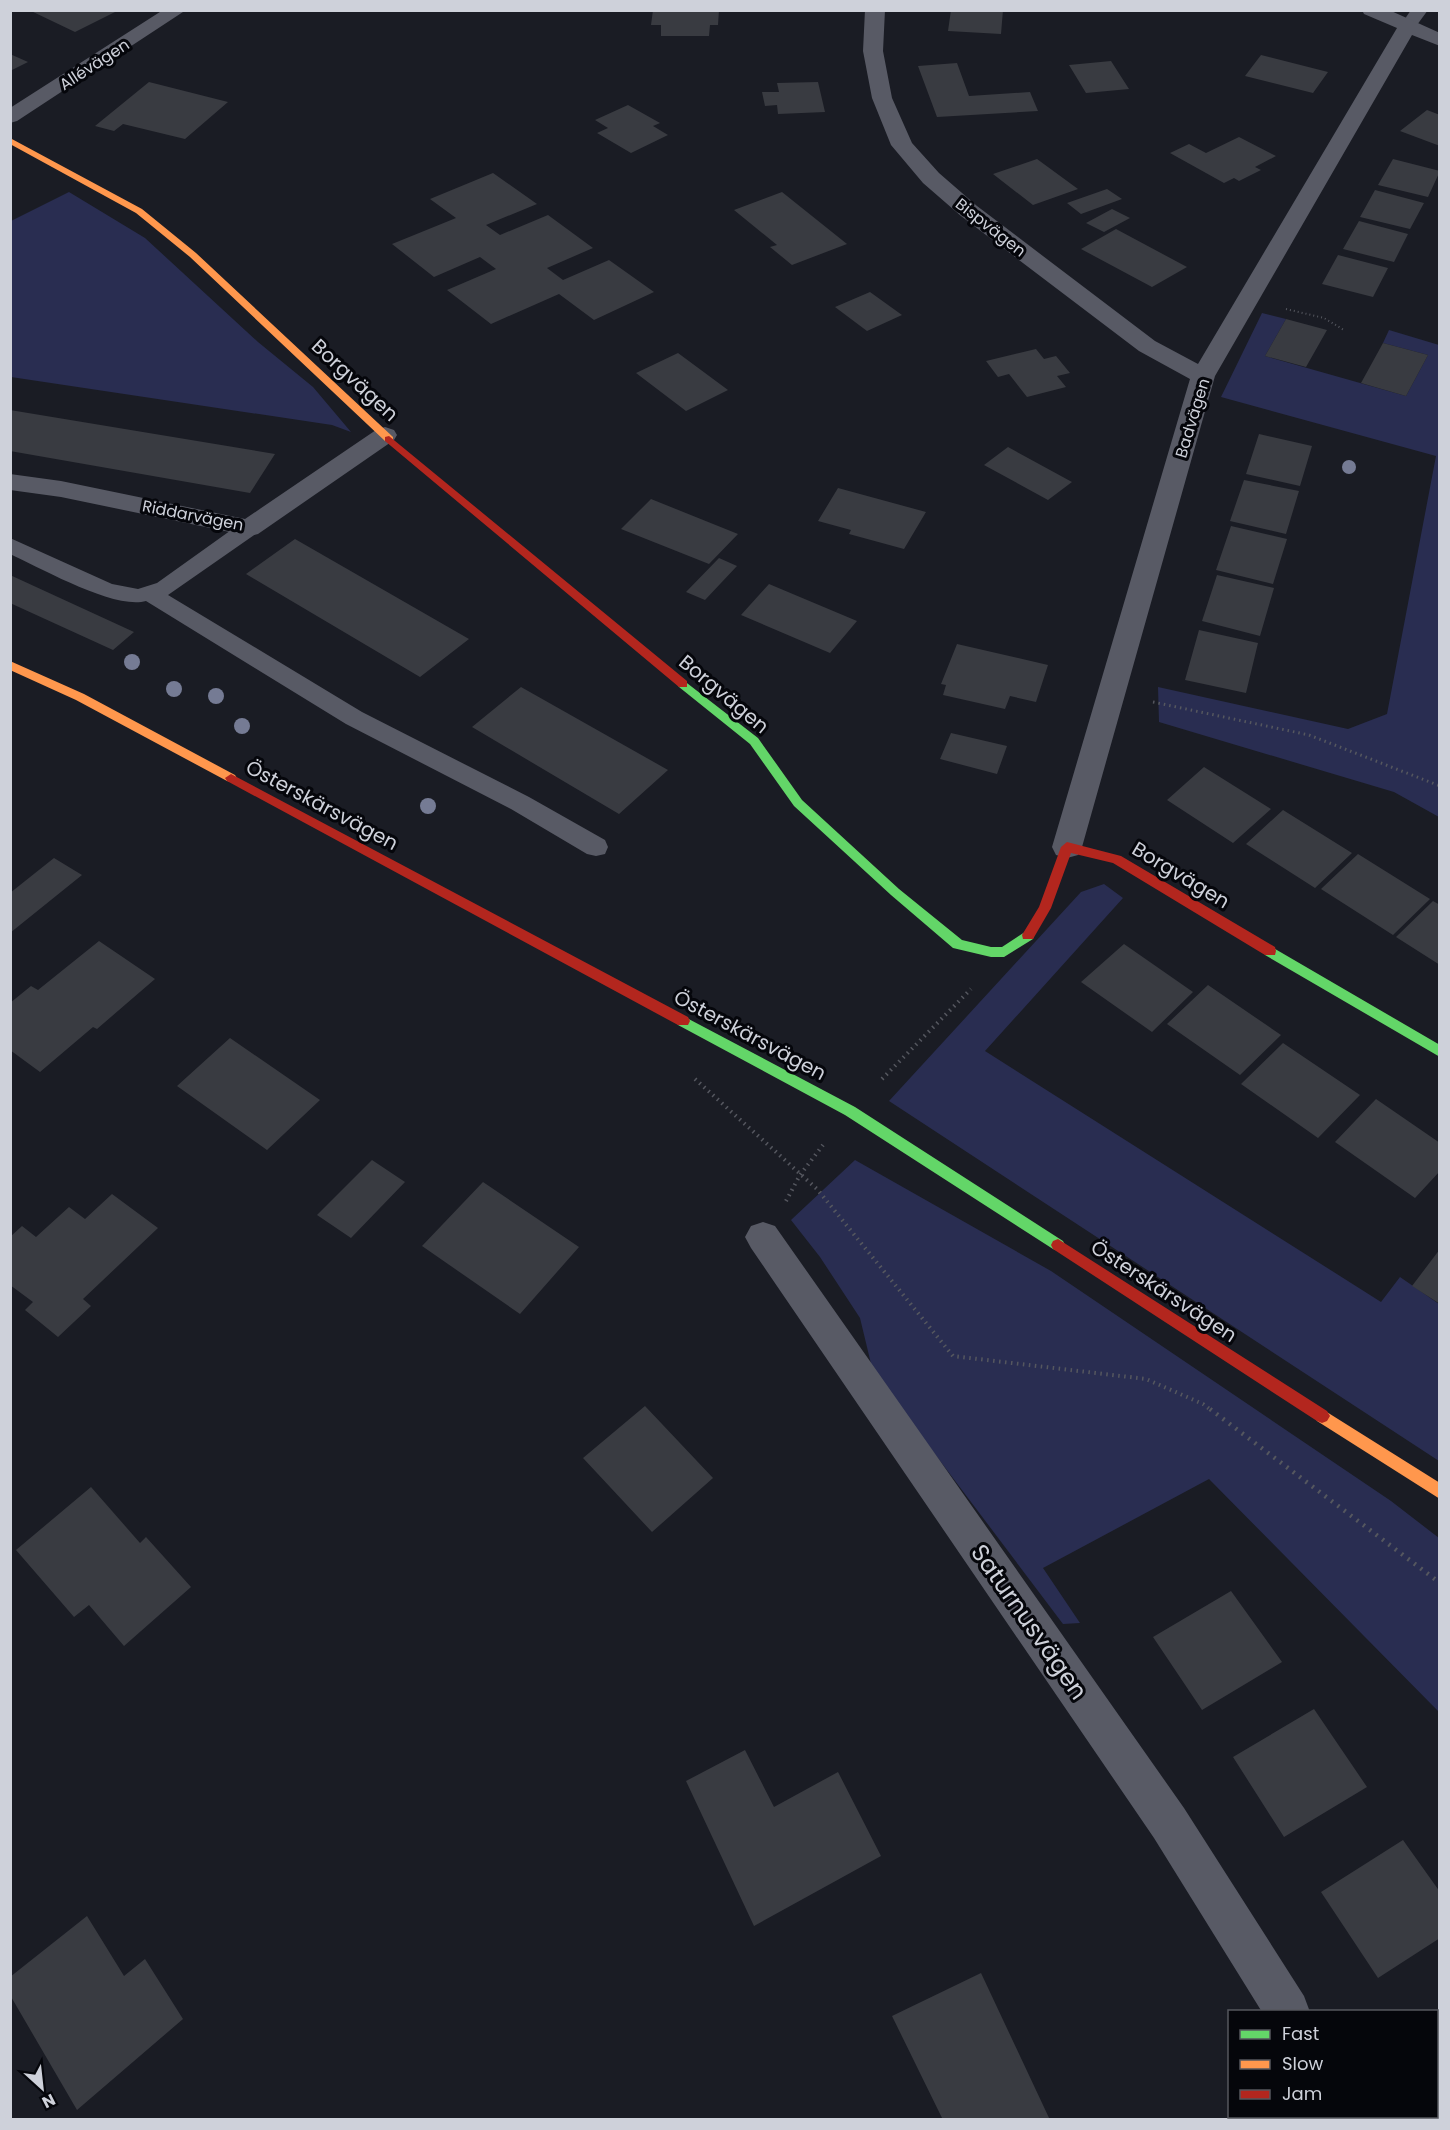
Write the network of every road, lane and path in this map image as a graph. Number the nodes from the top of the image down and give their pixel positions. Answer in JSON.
{"nodes":[{"id":1,"x":177,"y":10,"type":"edge"},
{"id":2,"x":875,"y":10,"type":"edge"},
{"id":3,"x":1371,"y":10,"type":"edge"},
{"id":4,"x":1414,"y":18,"type":"edge"},
{"id":5,"x":1440,"y":40,"type":"edge"},
{"id":6,"x":10,"y":117,"type":"edge"},
{"id":7,"x":10,"y":140,"type":"edge"},
{"id":8,"x":1248,"y":300,"type":"junction"},
{"id":9,"x":1344,"y":330,"type":"dead end"},
{"id":10,"x":1203,"y":376,"type":"junction"},
{"id":11,"x":385,"y":435,"type":"junction"},
{"id":12,"x":10,"y":482,"type":"edge"},
{"id":13,"x":249,"y":528,"type":"junction"},
{"id":14,"x":10,"y":545,"type":"edge"},
{"id":15,"x":150,"y":594,"type":"junction"},
{"id":16,"x":10,"y":665,"type":"edge"},
{"id":17,"x":1112,"y":694,"type":"junction"},
{"id":18,"x":1440,"y":786,"type":"edge"},
{"id":19,"x":596,"y":847,"type":"dead end"},
{"id":20,"x":1067,"y":847,"type":"junction"},
{"id":21,"x":1440,"y":1052,"type":"edge"},
{"id":22,"x":689,"y":1073,"type":"dead end"},
{"id":23,"x":763,"y":1237,"type":"dead end"},
{"id":24,"x":1440,"y":1492,"type":"edge"},
{"id":25,"x":1440,"y":1583,"type":"edge"},
{"id":26,"x":1287,"y":2010,"type":"edge"}],
"edges":[{"from":1,"to":6,"type":"street","name":"Allévägen"},
{"from":2,"to":10,"type":"street","name":"Bispvägen"},
{"from":3,"to":4,"type":"street"},
{"from":4,"to":5,"type":"street"},
{"from":4,"to":8,"type":"street","name":"Badvägen"},
{"from":7,"to":11,"type":"street","name":"Borgvägen"},
{"from":8,"to":9,"type":"path"},
{"from":8,"to":10,"type":"street","name":"Badvägen"},
{"from":10,"to":17,"type":"street","name":"Badvägen"},
{"from":11,"to":13,"type":"street","name":"Riddarvägen"},
{"from":11,"to":20,"type":"street","name":"Borgvägen"},
{"from":12,"to":13,"type":"street","name":"Riddarvägen"},
{"from":13,"to":15,"type":"lane"},
{"from":14,"to":15,"type":"lane"},
{"from":15,"to":19,"type":"lane"},
{"from":16,"to":24,"type":"street","name":"Österskärsvägen"},
{"from":17,"to":18,"type":"path"},
{"from":17,"to":20,"type":"street","name":"Badvägen"},
{"from":20,"to":21,"type":"street","name":"Borgvägen"},
{"from":22,"to":25,"type":"path"},
{"from":23,"to":26,"type":"street","name":"Saturnusvägen"}]}
